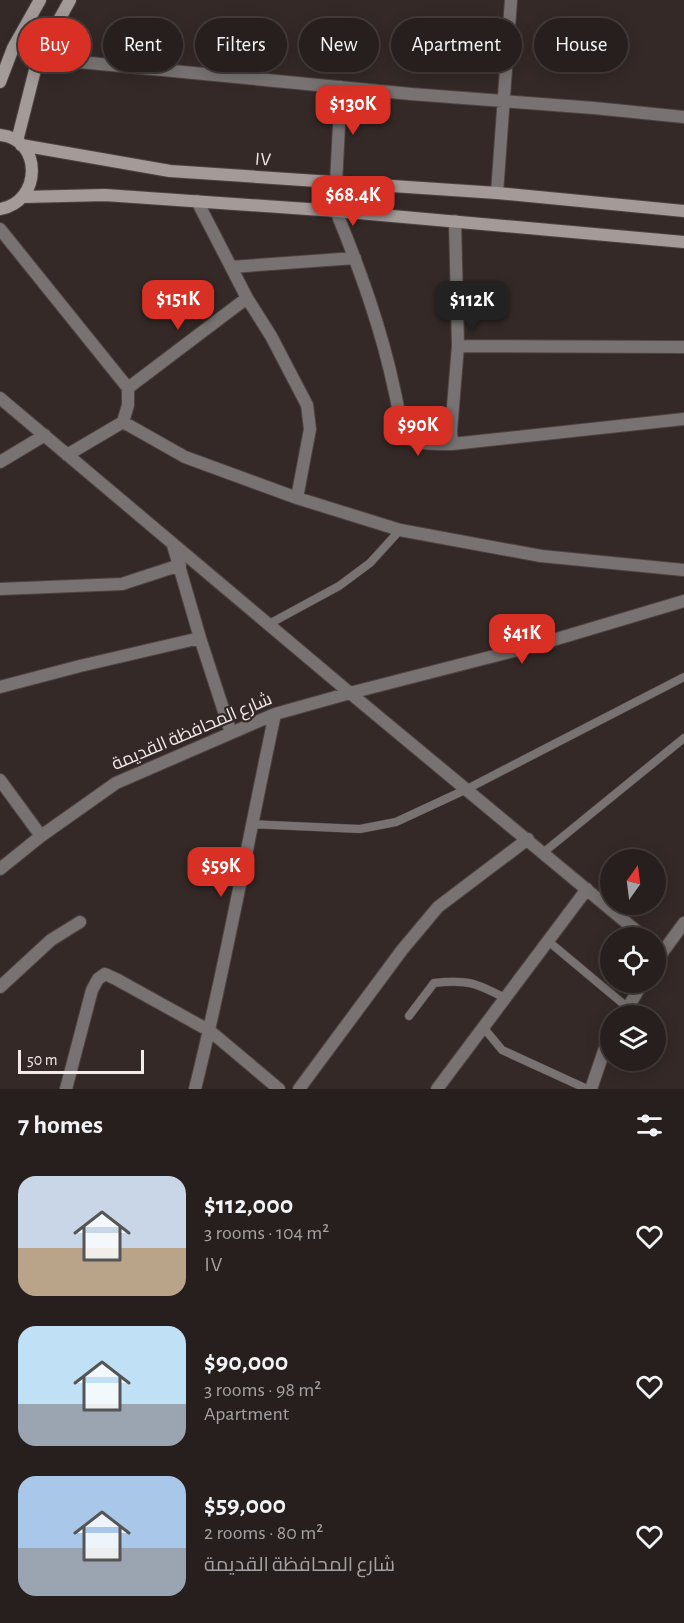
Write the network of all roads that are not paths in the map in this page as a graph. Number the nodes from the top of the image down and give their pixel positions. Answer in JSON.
{"nodes":[{"id":1,"x":40,"y":0,"type":"edge"},
{"id":2,"x":70,"y":0,"type":"edge"},
{"id":3,"x":511,"y":0,"type":"edge"},
{"id":4,"x":60,"y":18,"type":"edge"},
{"id":5,"x":91,"y":63,"type":"edge"},
{"id":6,"x":35,"y":72,"type":"edge"},
{"id":7,"x":0,"y":82,"type":"edge"},
{"id":8,"x":341,"y":87,"type":"junction"},
{"id":9,"x":503,"y":101,"type":"junction"},
{"id":10,"x":684,"y":117,"type":"edge"},
{"id":11,"x":0,"y":135,"type":"edge"},
{"id":12,"x":19,"y":143,"type":"junction"},
{"id":13,"x":336,"y":183,"type":"junction"},
{"id":14,"x":497,"y":193,"type":"junction"},
{"id":15,"x":22,"y":197,"type":"junction"},
{"id":16,"x":197,"y":201,"type":"junction"},
{"id":17,"x":0,"y":208,"type":"edge"},
{"id":18,"x":336,"y":210,"type":"junction"},
{"id":19,"x":684,"y":211,"type":"edge"},
{"id":20,"x":455,"y":221,"type":"junction"},
{"id":21,"x":0,"y":229,"type":"edge"},
{"id":22,"x":684,"y":242,"type":"edge"},
{"id":23,"x":355,"y":258,"type":"junction"},
{"id":24,"x":231,"y":267,"type":"junction"},
{"id":25,"x":247,"y":298,"type":"junction"},
{"id":26,"x":458,"y":346,"type":"junction"},
{"id":27,"x":684,"y":347,"type":"edge"},
{"id":28,"x":128,"y":388,"type":"junction"},
{"id":29,"x":0,"y":398,"type":"edge"},
{"id":30,"x":684,"y":419,"type":"edge"},
{"id":31,"x":123,"y":422,"type":"junction"},
{"id":32,"x":45,"y":435,"type":"junction"},
{"id":33,"x":452,"y":444,"type":"junction"},
{"id":34,"x":67,"y":454,"type":"junction"},
{"id":35,"x":0,"y":462,"type":"edge"},
{"id":36,"x":297,"y":498,"type":"junction"},
{"id":37,"x":400,"y":530,"type":"junction"},
{"id":38,"x":173,"y":543,"type":"junction"},
{"id":39,"x":180,"y":565,"type":"junction"},
{"id":40,"x":684,"y":570,"type":"edge"},
{"id":41,"x":0,"y":589,"type":"edge"},
{"id":42,"x":684,"y":601,"type":"edge"},
{"id":43,"x":269,"y":624,"type":"junction"},
{"id":44,"x":200,"y":638,"type":"junction"},
{"id":45,"x":684,"y":677,"type":"edge"},
{"id":46,"x":0,"y":687,"type":"edge"},
{"id":47,"x":350,"y":693,"type":"junction"},
{"id":48,"x":275,"y":714,"type":"junction"},
{"id":49,"x":231,"y":733,"type":"junction"},
{"id":50,"x":684,"y":738,"type":"edge"},
{"id":51,"x":0,"y":780,"type":"edge"},
{"id":52,"x":468,"y":789,"type":"junction"},
{"id":53,"x":251,"y":824,"type":"junction"},
{"id":54,"x":41,"y":836,"type":"junction"},
{"id":55,"x":528,"y":839,"type":"junction"},
{"id":56,"x":543,"y":852,"type":"junction"},
{"id":57,"x":0,"y":868,"type":"edge"},
{"id":58,"x":586,"y":889,"type":"junction"},
{"id":59,"x":80,"y":921,"type":"dead end"},
{"id":60,"x":684,"y":922,"type":"edge"},
{"id":61,"x":632,"y":927,"type":"edge"},
{"id":62,"x":548,"y":941,"type":"junction"},
{"id":63,"x":666,"y":943,"type":"edge"},
{"id":64,"x":0,"y":987,"type":"edge"},
{"id":65,"x":505,"y":998,"type":"junction"},
{"id":66,"x":618,"y":1005,"type":"edge"},
{"id":67,"x":409,"y":1016,"type":"dead end"},
{"id":68,"x":483,"y":1027,"type":"junction"},
{"id":69,"x":210,"y":1031,"type":"junction"},
{"id":70,"x":600,"y":1060,"type":"edge"},
{"id":71,"x":66,"y":1089,"type":"edge"},
{"id":72,"x":195,"y":1089,"type":"edge"},
{"id":73,"x":279,"y":1089,"type":"edge"},
{"id":74,"x":298,"y":1089,"type":"edge"},
{"id":75,"x":437,"y":1089,"type":"edge"},
{"id":76,"x":589,"y":1089,"type":"edge"}],
"edges":[{"from":1,"to":7,"type":"main road"},
{"from":2,"to":4,"type":"main road"},
{"from":3,"to":9,"type":"street"},
{"from":5,"to":8,"type":"street"},
{"from":6,"to":12,"type":"main road"},
{"from":8,"to":9,"type":"street"},
{"from":8,"to":13,"type":"street"},
{"from":9,"to":10,"type":"street"},
{"from":9,"to":14,"type":"street"},
{"from":11,"to":12,"type":"main road","name":"١٧"},
{"from":12,"to":13,"type":"main road","name":"١٧"},
{"from":12,"to":15,"type":"main road"},
{"from":13,"to":14,"type":"main road","name":"١٧"},
{"from":14,"to":19,"type":"main road","name":"١٧"},
{"from":15,"to":16,"type":"main road"},
{"from":15,"to":17,"type":"main road"},
{"from":16,"to":18,"type":"main road"},
{"from":16,"to":24,"type":"street"},
{"from":18,"to":20,"type":"main road"},
{"from":18,"to":23,"type":"street"},
{"from":20,"to":22,"type":"main road"},
{"from":20,"to":26,"type":"street"},
{"from":21,"to":28,"type":"street"},
{"from":23,"to":24,"type":"street"},
{"from":23,"to":33,"type":"street"},
{"from":24,"to":25,"type":"street"},
{"from":25,"to":28,"type":"street"},
{"from":25,"to":36,"type":"street"},
{"from":26,"to":27,"type":"street"},
{"from":26,"to":33,"type":"street"},
{"from":28,"to":31,"type":"street"},
{"from":29,"to":32,"type":"street"},
{"from":30,"to":33,"type":"street"},
{"from":31,"to":34,"type":"street"},
{"from":31,"to":36,"type":"street"},
{"from":32,"to":34,"type":"street"},
{"from":32,"to":35,"type":"street"},
{"from":34,"to":38,"type":"street"},
{"from":36,"to":37,"type":"street"},
{"from":37,"to":40,"type":"street"},
{"from":37,"to":43,"type":"lane"},
{"from":38,"to":39,"type":"street"},
{"from":38,"to":43,"type":"street"},
{"from":39,"to":41,"type":"street"},
{"from":39,"to":44,"type":"street"},
{"from":42,"to":47,"type":"street","name":"شارع المحافظة القديمة"},
{"from":43,"to":47,"type":"street"},
{"from":44,"to":46,"type":"street"},
{"from":44,"to":49,"type":"street"},
{"from":45,"to":52,"type":"lane"},
{"from":47,"to":48,"type":"street","name":"شارع المحافظة القديمة"},
{"from":47,"to":52,"type":"street"},
{"from":48,"to":49,"type":"street","name":"شارع المحافظة القديمة"},
{"from":48,"to":53,"type":"street"},
{"from":49,"to":54,"type":"street","name":"شارع المحافظة القديمة"},
{"from":50,"to":56,"type":"lane"},
{"from":51,"to":54,"type":"street"},
{"from":52,"to":53,"type":"lane"},
{"from":52,"to":55,"type":"street"},
{"from":53,"to":69,"type":"street"},
{"from":54,"to":57,"type":"street","name":"شارع المحافظة القديمة"},
{"from":55,"to":56,"type":"street"},
{"from":55,"to":74,"type":"street"},
{"from":56,"to":58,"type":"street"},
{"from":58,"to":61,"type":"street"},
{"from":58,"to":62,"type":"street"},
{"from":59,"to":64,"type":"street"},
{"from":60,"to":63,"type":"street"},
{"from":62,"to":65,"type":"street"},
{"from":62,"to":66,"type":"lane"},
{"from":65,"to":67,"type":"lane"},
{"from":65,"to":68,"type":"street"},
{"from":68,"to":75,"type":"street"},
{"from":68,"to":76,"type":"lane"},
{"from":69,"to":71,"type":"street"},
{"from":69,"to":72,"type":"street"},
{"from":69,"to":73,"type":"street"},
{"from":70,"to":76,"type":"street"}]}
